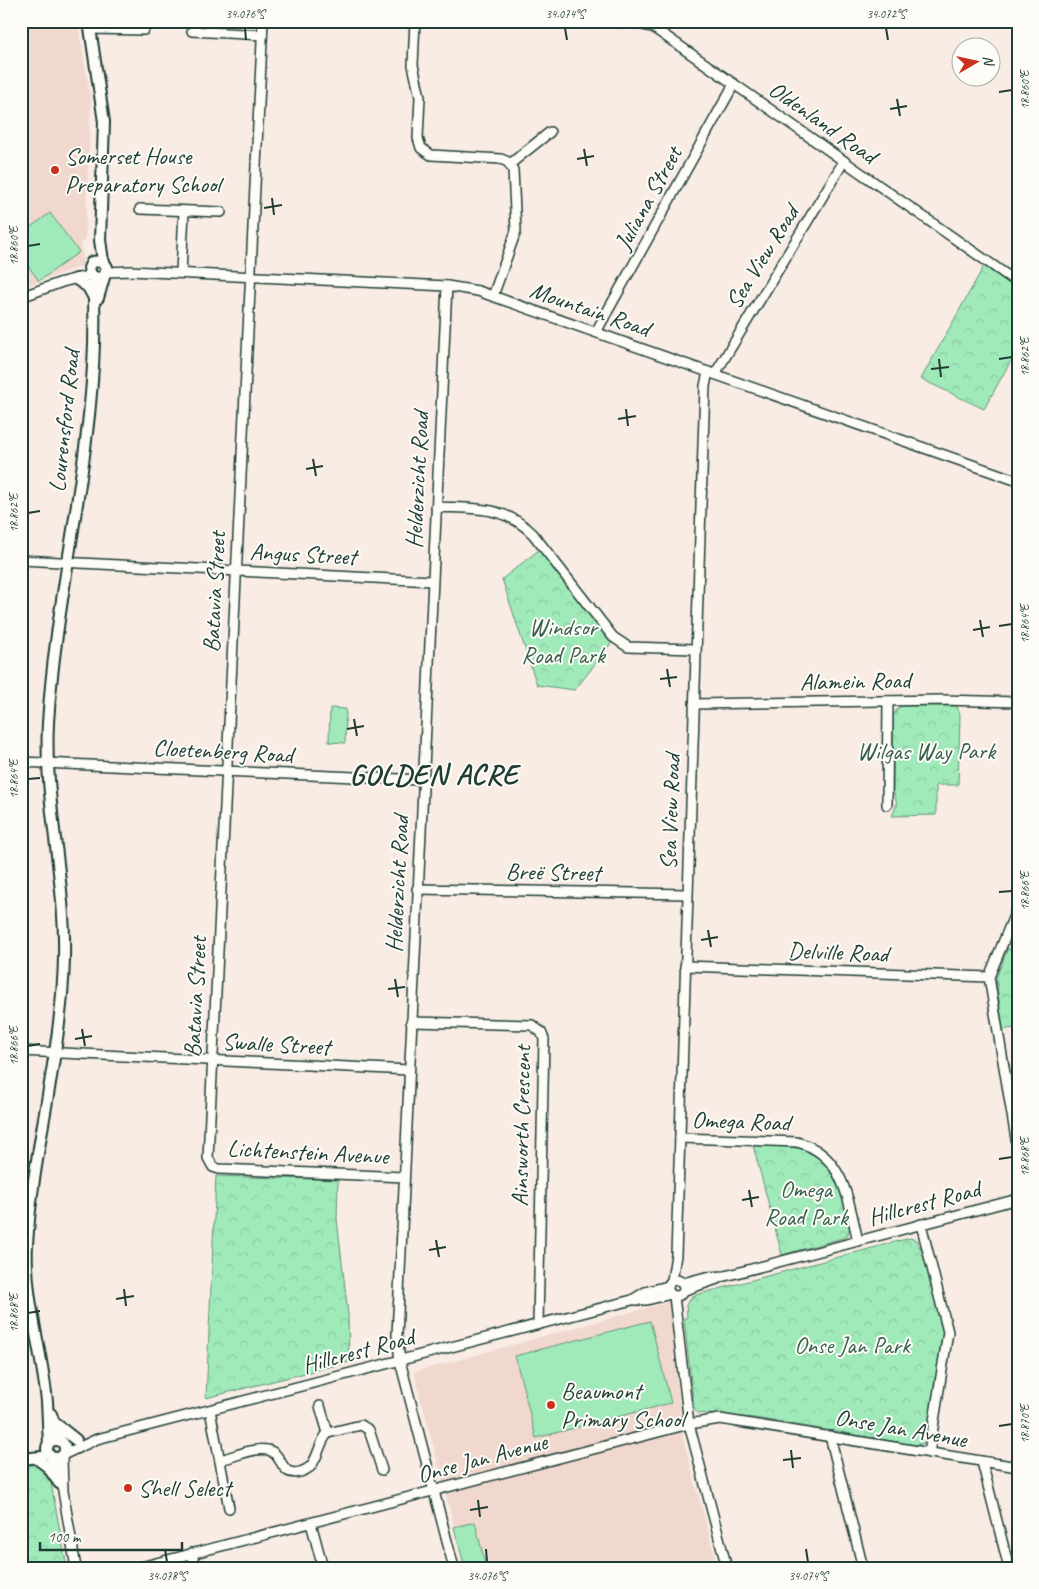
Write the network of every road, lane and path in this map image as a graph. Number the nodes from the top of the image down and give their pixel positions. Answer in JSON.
{"nodes":[{"id":1,"x":262,"y":21,"type":"edge"},
{"id":2,"x":416,"y":21,"type":"edge"},
{"id":3,"x":595,"y":21,"type":"edge"},
{"id":4,"x":657,"y":24,"type":"edge"},
{"id":5,"x":90,"y":25,"type":"edge"},
{"id":6,"x":144,"y":30,"type":"dead end"},
{"id":7,"x":192,"y":32,"type":"dead end"},
{"id":8,"x":262,"y":35,"type":"junction"},
{"id":9,"x":734,"y":84,"type":"junction"},
{"id":10,"x":550,"y":132,"type":"dead end"},
{"id":11,"x":844,"y":161,"type":"junction"},
{"id":12,"x":510,"y":164,"type":"junction"},
{"id":13,"x":140,"y":209,"type":"dead end"},
{"id":14,"x":184,"y":211,"type":"junction"},
{"id":15,"x":221,"y":212,"type":"dead end"},
{"id":16,"x":98,"y":269,"type":"junction"},
{"id":17,"x":181,"y":273,"type":"junction"},
{"id":18,"x":249,"y":276,"type":"junction"},
{"id":19,"x":76,"y":279,"type":"junction"},
{"id":20,"x":62,"y":282,"type":"junction"},
{"id":21,"x":1018,"y":283,"type":"edge"},
{"id":22,"x":447,"y":286,"type":"junction"},
{"id":23,"x":493,"y":296,"type":"junction"},
{"id":24,"x":21,"y":297,"type":"edge"},
{"id":25,"x":95,"y":305,"type":"junction"},
{"id":26,"x":596,"y":332,"type":"junction"},
{"id":27,"x":712,"y":373,"type":"junction"},
{"id":28,"x":1018,"y":480,"type":"edge"},
{"id":29,"x":436,"y":507,"type":"junction"},
{"id":30,"x":21,"y":560,"type":"edge"},
{"id":31,"x":66,"y":562,"type":"junction"},
{"id":32,"x":235,"y":570,"type":"junction"},
{"id":33,"x":432,"y":581,"type":"junction"},
{"id":34,"x":695,"y":649,"type":"junction"},
{"id":35,"x":888,"y":701,"type":"junction"},
{"id":36,"x":1018,"y":702,"type":"edge"},
{"id":37,"x":694,"y":704,"type":"junction"},
{"id":38,"x":22,"y":762,"type":"edge"},
{"id":39,"x":48,"y":763,"type":"junction"},
{"id":40,"x":226,"y":770,"type":"junction"},
{"id":41,"x":422,"y":780,"type":"junction"},
{"id":42,"x":21,"y":781,"type":"edge"},
{"id":43,"x":887,"y":805,"type":"dead end"},
{"id":44,"x":417,"y":889,"type":"junction"},
{"id":45,"x":688,"y":894,"type":"junction"},
{"id":46,"x":1018,"y":906,"type":"edge"},
{"id":47,"x":685,"y":966,"type":"junction"},
{"id":48,"x":989,"y":978,"type":"junction"},
{"id":49,"x":411,"y":1022,"type":"junction"},
{"id":50,"x":21,"y":1051,"type":"edge"},
{"id":51,"x":54,"y":1052,"type":"junction"},
{"id":52,"x":212,"y":1061,"type":"junction"},
{"id":53,"x":409,"y":1070,"type":"junction"},
{"id":54,"x":680,"y":1138,"type":"junction"},
{"id":55,"x":1018,"y":1151,"type":"edge"},
{"id":56,"x":211,"y":1164,"type":"joint"},
{"id":57,"x":404,"y":1178,"type":"junction"},
{"id":58,"x":1018,"y":1199,"type":"edge"},
{"id":59,"x":921,"y":1224,"type":"junction"},
{"id":60,"x":858,"y":1241,"type":"junction"},
{"id":61,"x":677,"y":1288,"type":"junction"},
{"id":62,"x":538,"y":1324,"type":"junction"},
{"id":63,"x":400,"y":1361,"type":"junction"},
{"id":64,"x":47,"y":1401,"type":"junction"},
{"id":65,"x":320,"y":1406,"type":"dead end"},
{"id":66,"x":210,"y":1410,"type":"junction"},
{"id":67,"x":53,"y":1422,"type":"junction"},
{"id":68,"x":689,"y":1424,"type":"junction"},
{"id":69,"x":328,"y":1433,"type":"junction"},
{"id":70,"x":830,"y":1436,"type":"junction"},
{"id":71,"x":76,"y":1440,"type":"junction"},
{"id":72,"x":94,"y":1440,"type":"junction"},
{"id":73,"x":61,"y":1441,"type":"junction"},
{"id":74,"x":54,"y":1452,"type":"junction"},
{"id":75,"x":929,"y":1453,"type":"junction"},
{"id":76,"x":21,"y":1458,"type":"edge"},
{"id":77,"x":36,"y":1458,"type":"junction"},
{"id":78,"x":220,"y":1460,"type":"junction"},
{"id":79,"x":982,"y":1462,"type":"junction"},
{"id":80,"x":1018,"y":1468,"type":"edge"},
{"id":81,"x":382,"y":1470,"type":"dead end"},
{"id":82,"x":61,"y":1487,"type":"junction"},
{"id":83,"x":435,"y":1491,"type":"junction"},
{"id":84,"x":229,"y":1508,"type":"dead end"},
{"id":85,"x":312,"y":1523,"type":"junction"},
{"id":86,"x":192,"y":1553,"type":"junction"},
{"id":87,"x":76,"y":1568,"type":"edge"},
{"id":88,"x":137,"y":1568,"type":"edge"},
{"id":89,"x":195,"y":1568,"type":"edge"},
{"id":90,"x":323,"y":1568,"type":"edge"},
{"id":91,"x":454,"y":1568,"type":"edge"},
{"id":92,"x":727,"y":1568,"type":"edge"},
{"id":93,"x":863,"y":1568,"type":"edge"},
{"id":94,"x":1009,"y":1568,"type":"edge"}],
"edges":[{"from":1,"to":8,"type":"street","name":"Batavia Street"},
{"from":2,"to":12,"type":"street"},
{"from":3,"to":4,"type":"street","name":"Oldenland Road"},
{"from":4,"to":9,"type":"street","name":"Oldenland Road"},
{"from":5,"to":6,"type":"street"},
{"from":5,"to":16,"type":"street","name":"Lourensford Road"},
{"from":7,"to":8,"type":"street"},
{"from":8,"to":18,"type":"street","name":"Batavia Street"},
{"from":9,"to":11,"type":"street","name":"Oldenland Road"},
{"from":9,"to":26,"type":"street","name":"Juliana Street"},
{"from":10,"to":12,"type":"street"},
{"from":11,"to":21,"type":"street","name":"Oldenland Road"},
{"from":11,"to":27,"type":"street","name":"Sea View Road"},
{"from":12,"to":23,"type":"street"},
{"from":13,"to":14,"type":"street"},
{"from":14,"to":15,"type":"street"},
{"from":14,"to":17,"type":"street"},
{"from":16,"to":17,"type":"street","name":"Mountain Road"},
{"from":16,"to":19,"type":"street"},
{"from":16,"to":20,"type":"street"},
{"from":16,"to":25,"type":"street","name":"Lourensford Road"},
{"from":17,"to":18,"type":"street","name":"Mountain Road"},
{"from":18,"to":22,"type":"street","name":"Mountain Road"},
{"from":18,"to":32,"type":"street","name":"Batavia Street"},
{"from":19,"to":20,"type":"street"},
{"from":19,"to":25,"type":"street"},
{"from":20,"to":24,"type":"street"},
{"from":22,"to":23,"type":"street","name":"Mountain Road"},
{"from":22,"to":29,"type":"street","name":"Helderzicht Road"},
{"from":23,"to":26,"type":"street","name":"Mountain Road"},
{"from":25,"to":31,"type":"street","name":"Lourensford Road"},
{"from":26,"to":27,"type":"street","name":"Mountain Road"},
{"from":27,"to":28,"type":"street","name":"Mountain Road"},
{"from":27,"to":34,"type":"street","name":"Sea View Road"},
{"from":29,"to":33,"type":"street","name":"Helderzicht Road"},
{"from":29,"to":34,"type":"street"},
{"from":30,"to":31,"type":"street","name":"Angus Street"},
{"from":31,"to":32,"type":"street","name":"Angus Street"},
{"from":31,"to":39,"type":"street","name":"Lourensford Road"},
{"from":32,"to":33,"type":"street","name":"Angus Street"},
{"from":32,"to":40,"type":"street","name":"Batavia Street"},
{"from":33,"to":41,"type":"street","name":"Helderzicht Road"},
{"from":34,"to":37,"type":"street","name":"Sea View Road"},
{"from":35,"to":36,"type":"street","name":"Alamein Road"},
{"from":35,"to":37,"type":"street","name":"Alamein Road"},
{"from":35,"to":43,"type":"street"},
{"from":37,"to":45,"type":"street","name":"Sea View Road"},
{"from":38,"to":39,"type":"street","name":"Cloetenberg Road"},
{"from":38,"to":42,"type":"street"},
{"from":39,"to":40,"type":"street","name":"Cloetenberg Road"},
{"from":39,"to":51,"type":"street","name":"Lourensford Road"},
{"from":40,"to":41,"type":"street","name":"Cloetenberg Road"},
{"from":40,"to":52,"type":"street","name":"Batavia Street"},
{"from":41,"to":44,"type":"street","name":"Helderzicht Road"},
{"from":44,"to":45,"type":"street","name":"Breë Street"},
{"from":44,"to":49,"type":"street","name":"Helderzicht Road"},
{"from":45,"to":47,"type":"street","name":"Sea View Road"},
{"from":46,"to":48,"type":"street"},
{"from":47,"to":48,"type":"street","name":"Delville Road"},
{"from":47,"to":54,"type":"street","name":"Sea View Road"},
{"from":48,"to":55,"type":"street"},
{"from":49,"to":53,"type":"street","name":"Helderzicht Road"},
{"from":49,"to":62,"type":"street","name":"Ainsworth Crescent"},
{"from":50,"to":51,"type":"street","name":"Swalle Street"},
{"from":51,"to":52,"type":"street","name":"Swalle Street"},
{"from":51,"to":64,"type":"street","name":"Lourensford Road"},
{"from":52,"to":53,"type":"street","name":"Swalle Street"},
{"from":52,"to":56,"type":"street","name":"Batavia Street"},
{"from":53,"to":57,"type":"street","name":"Helderzicht Road"},
{"from":54,"to":60,"type":"street","name":"Omega Road"},
{"from":54,"to":61,"type":"street","name":"Sea View Road"},
{"from":56,"to":57,"type":"street","name":"Lichtenstein Avenue"},
{"from":57,"to":63,"type":"street","name":"Helderzicht Road"},
{"from":58,"to":59,"type":"street","name":"Hillcrest Road"},
{"from":59,"to":60,"type":"street","name":"Hillcrest Road"},
{"from":59,"to":75,"type":"street"},
{"from":60,"to":61,"type":"street","name":"Hillcrest Road"},
{"from":61,"to":62,"type":"street","name":"Hillcrest Road"},
{"from":61,"to":68,"type":"street","name":"Sea View Road"},
{"from":62,"to":63,"type":"street","name":"Hillcrest Road"},
{"from":63,"to":66,"type":"street","name":"Hillcrest Road"},
{"from":63,"to":83,"type":"street","name":"Helderzicht Road"},
{"from":64,"to":67,"type":"street","name":"Lourensford Road"},
{"from":64,"to":74,"type":"street","name":"Lourensford Road"},
{"from":65,"to":69,"type":"street"},
{"from":66,"to":72,"type":"street","name":"Hillcrest Road"},
{"from":66,"to":78,"type":"street"},
{"from":67,"to":71,"type":"street"},
{"from":67,"to":73,"type":"street","name":"Lourensford Road"},
{"from":68,"to":70,"type":"street","name":"Onse Jan Avenue"},
{"from":68,"to":83,"type":"street","name":"Onse Jan Avenue"},
{"from":68,"to":92,"type":"street","name":"Sea View Road"},
{"from":69,"to":78,"type":"street"},
{"from":69,"to":81,"type":"street"},
{"from":70,"to":75,"type":"street","name":"Onse Jan Avenue"},
{"from":70,"to":93,"type":"street"},
{"from":71,"to":72,"type":"street","name":"Hillcrest Road"},
{"from":71,"to":73,"type":"street","name":"Hillcrest Road"},
{"from":72,"to":74,"type":"street","name":"Hillcrest Road"},
{"from":73,"to":74,"type":"street"},
{"from":74,"to":76,"type":"street","name":"Hillcrest Road"},
{"from":74,"to":77,"type":"street","name":"Hillcrest Road"},
{"from":74,"to":82,"type":"street","name":"Lourensford Road"},
{"from":75,"to":79,"type":"street","name":"Onse Jan Avenue"},
{"from":76,"to":77,"type":"street","name":"Hillcrest Road"},
{"from":77,"to":82,"type":"street"},
{"from":78,"to":84,"type":"street"},
{"from":79,"to":80,"type":"street","name":"Onse Jan Avenue"},
{"from":79,"to":94,"type":"street"},
{"from":82,"to":87,"type":"street","name":"Lourensford Road"},
{"from":83,"to":85,"type":"street","name":"Onse Jan Avenue"},
{"from":83,"to":91,"type":"street","name":"Helderzicht Road"},
{"from":85,"to":86,"type":"street","name":"Onse Jan Avenue"},
{"from":85,"to":90,"type":"street"},
{"from":86,"to":88,"type":"street","name":"Onse Jan Avenue"},
{"from":86,"to":89,"type":"street"}]}
